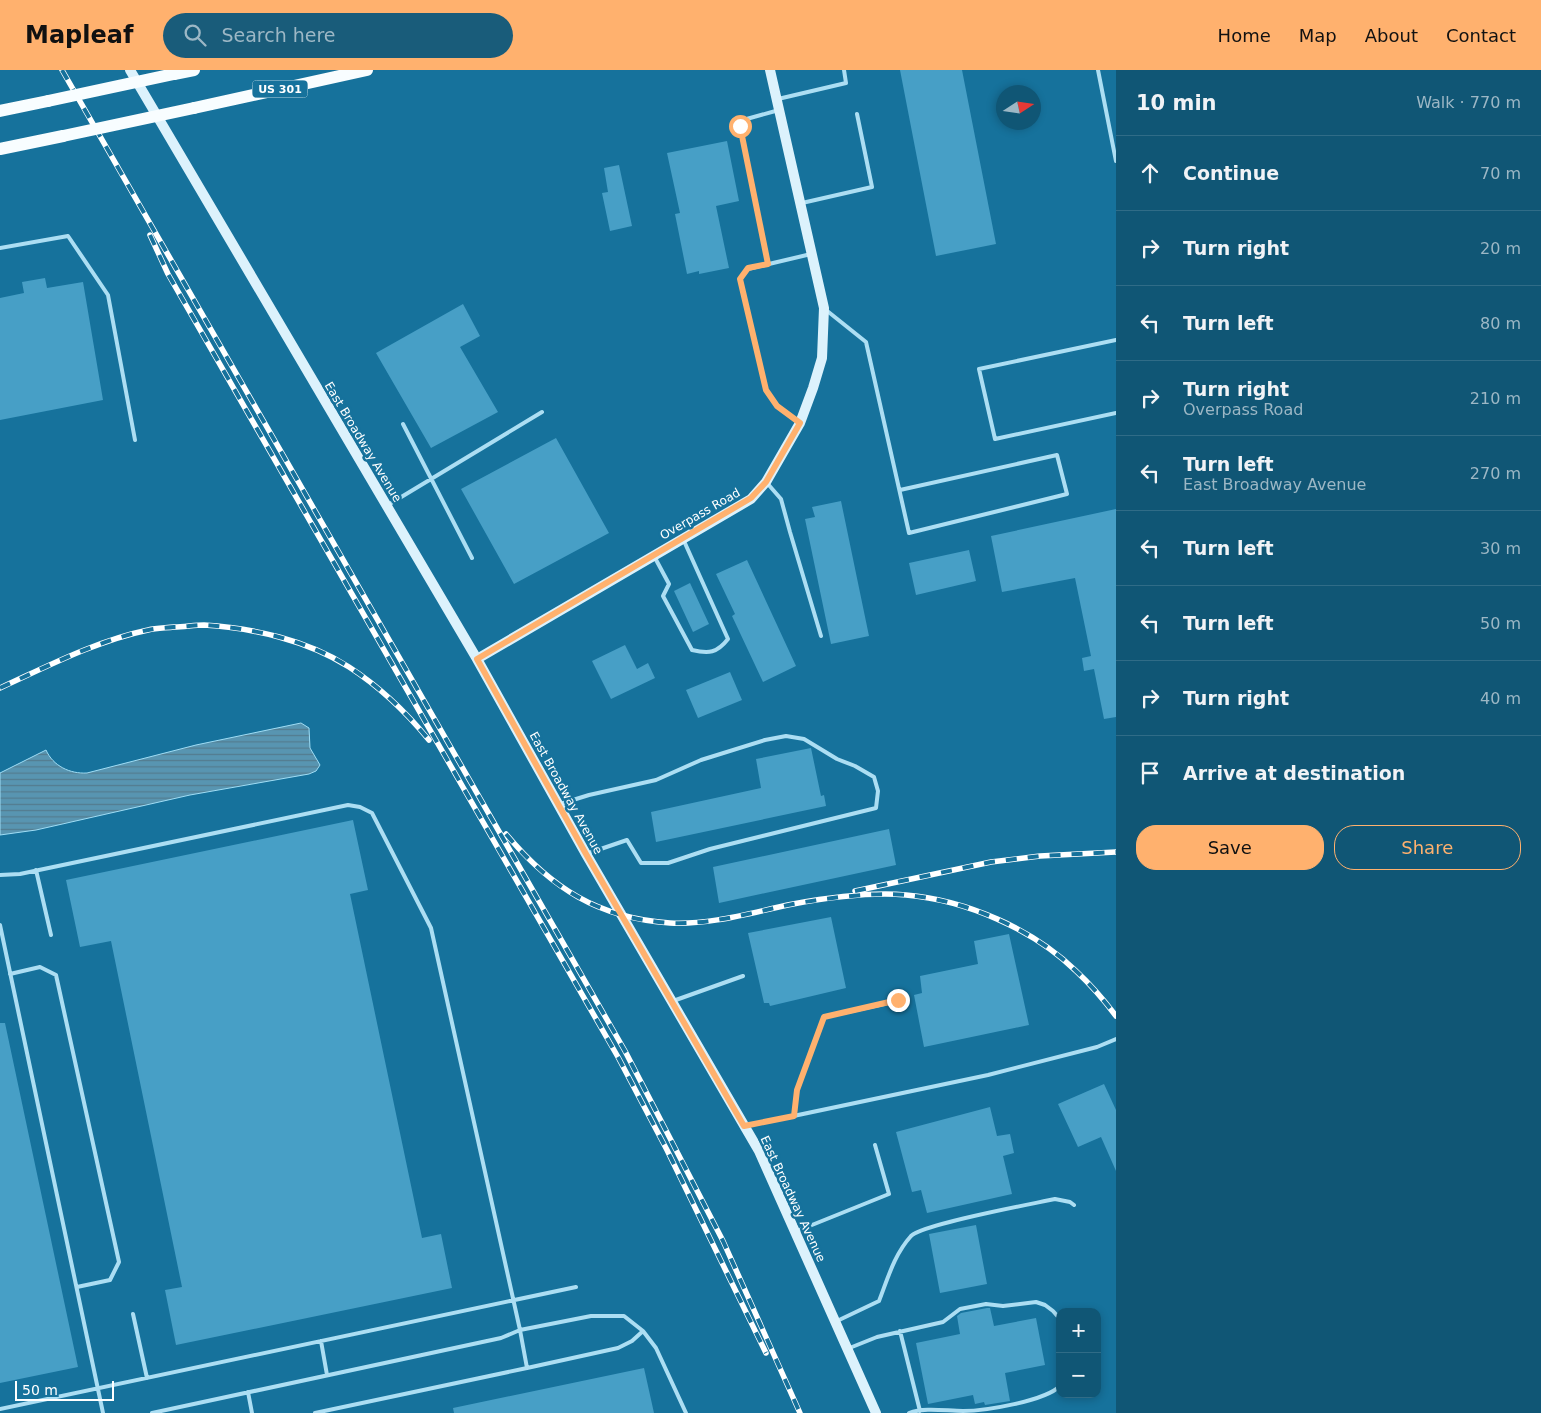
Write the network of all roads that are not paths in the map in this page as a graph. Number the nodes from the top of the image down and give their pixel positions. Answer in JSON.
{"nodes":[{"id":1,"x":130,"y":70,"type":"edge"},
{"id":2,"x":194,"y":70,"type":"edge"},
{"id":3,"x":367,"y":70,"type":"edge"},
{"id":4,"x":770,"y":70,"type":"edge"},
{"id":5,"x":844,"y":70,"type":"edge"},
{"id":6,"x":1098,"y":70,"type":"edge"},
{"id":7,"x":778,"y":104,"type":"junction"},
{"id":8,"x":0,"y":111,"type":"edge"},
{"id":9,"x":857,"y":114,"type":"dead end"},
{"id":10,"x":0,"y":149,"type":"edge"},
{"id":11,"x":1116,"y":161,"type":"edge"},
{"id":12,"x":800,"y":203,"type":"junction"},
{"id":13,"x":0,"y":248,"type":"edge"},
{"id":14,"x":812,"y":254,"type":"junction"},
{"id":15,"x":768,"y":264,"type":"junction"},
{"id":16,"x":824,"y":308,"type":"junction"},
{"id":17,"x":1116,"y":340,"type":"edge"},
{"id":18,"x":542,"y":412,"type":"dead end"},
{"id":19,"x":1116,"y":412,"type":"edge"},
{"id":20,"x":800,"y":423,"type":"junction"},
{"id":21,"x":403,"y":424,"type":"dead end"},
{"id":22,"x":135,"y":440,"type":"dead end"},
{"id":23,"x":431,"y":480,"type":"junction"},
{"id":24,"x":766,"y":482,"type":"junction"},
{"id":25,"x":900,"y":490,"type":"junction"},
{"id":26,"x":386,"y":506,"type":"junction"},
{"id":27,"x":683,"y":539,"type":"junction"},
{"id":28,"x":654,"y":556,"type":"junction"},
{"id":29,"x":472,"y":558,"type":"dead end"},
{"id":30,"x":821,"y":636,"type":"dead end"},
{"id":31,"x":477,"y":659,"type":"junction"},
{"id":32,"x":559,"y":805,"type":"junction"},
{"id":33,"x":586,"y":854,"type":"junction"},
{"id":34,"x":36,"y":870,"type":"junction"},
{"id":35,"x":0,"y":875,"type":"edge"},
{"id":36,"x":0,"y":926,"type":"edge"},
{"id":37,"x":51,"y":935,"type":"dead end"},
{"id":38,"x":10,"y":974,"type":"junction"},
{"id":39,"x":743,"y":976,"type":"dead end"},
{"id":40,"x":898,"y":1000,"type":"dead end"},
{"id":41,"x":671,"y":1002,"type":"junction"},
{"id":42,"x":1116,"y":1040,"type":"edge"},
{"id":43,"x":794,"y":1116,"type":"junction"},
{"id":44,"x":744,"y":1126,"type":"junction"},
{"id":45,"x":875,"y":1145,"type":"dead end"},
{"id":46,"x":1074,"y":1205,"type":"dead end"},
{"id":47,"x":795,"y":1232,"type":"junction"},
{"id":48,"x":77,"y":1287,"type":"junction"},
{"id":49,"x":576,"y":1287,"type":"dead end"},
{"id":50,"x":513,"y":1300,"type":"junction"},
{"id":51,"x":133,"y":1314,"type":"dead end"},
{"id":52,"x":1056,"y":1315,"type":"edge"},
{"id":53,"x":835,"y":1322,"type":"junction"},
{"id":54,"x":520,"y":1330,"type":"junction"},
{"id":55,"x":643,"y":1331,"type":"junction"},
{"id":56,"x":900,"y":1331,"type":"junction"},
{"id":57,"x":321,"y":1341,"type":"junction"},
{"id":58,"x":848,"y":1349,"type":"junction"},
{"id":59,"x":527,"y":1368,"type":"junction"},
{"id":60,"x":328,"y":1375,"type":"junction"},
{"id":61,"x":147,"y":1378,"type":"junction"},
{"id":62,"x":98,"y":1388,"type":"junction"},
{"id":63,"x":1056,"y":1390,"type":"edge"},
{"id":64,"x":248,"y":1392,"type":"junction"},
{"id":65,"x":0,"y":1409,"type":"edge"},
{"id":66,"x":920,"y":1411,"type":"junction"},
{"id":67,"x":103,"y":1413,"type":"edge"},
{"id":68,"x":152,"y":1413,"type":"edge"},
{"id":69,"x":252,"y":1413,"type":"edge"},
{"id":70,"x":315,"y":1413,"type":"edge"},
{"id":71,"x":686,"y":1413,"type":"edge"},
{"id":72,"x":876,"y":1413,"type":"edge"},
{"id":73,"x":909,"y":1413,"type":"edge"}],
"edges":[{"from":1,"to":26,"type":"main road","name":"East Broadway Avenue"},
{"from":2,"to":8,"type":"main road","bridge":true},
{"from":3,"to":10,"type":"main road","number":"US 301","bridge":true},
{"from":4,"to":7,"type":"main road","name":"Overpass Road"},
{"from":5,"to":7,"type":"lane"},
{"from":6,"to":11,"type":"lane"},
{"from":7,"to":12,"type":"main road","name":"Overpass Road"},
{"from":7,"to":15,"type":"lane"},
{"from":9,"to":12,"type":"lane"},
{"from":12,"to":14,"type":"main road","name":"Overpass Road"},
{"from":13,"to":22,"type":"lane"},
{"from":14,"to":15,"type":"lane"},
{"from":14,"to":16,"type":"main road","name":"Overpass Road"},
{"from":15,"to":20,"type":"lane"},
{"from":16,"to":20,"type":"main road","name":"Overpass Road"},
{"from":16,"to":25,"type":"lane"},
{"from":17,"to":19,"type":"lane"},
{"from":18,"to":23,"type":"lane"},
{"from":20,"to":24,"type":"main road","name":"Overpass Road"},
{"from":21,"to":23,"type":"lane"},
{"from":23,"to":26,"type":"lane"},
{"from":23,"to":29,"type":"lane"},
{"from":24,"to":27,"type":"main road","name":"Overpass Road"},
{"from":24,"to":30,"type":"lane"},
{"from":25,"to":25,"type":"lane"},
{"from":26,"to":31,"type":"main road","name":"East Broadway Avenue"},
{"from":27,"to":28,"type":"main road","name":"Overpass Road"},
{"from":27,"to":28,"type":"lane"},
{"from":28,"to":31,"type":"main road","name":"Overpass Road"},
{"from":31,"to":32,"type":"main road","name":"East Broadway Avenue"},
{"from":32,"to":33,"type":"main road","name":"East Broadway Avenue"},
{"from":32,"to":33,"type":"lane"},
{"from":33,"to":41,"type":"main road","name":"East Broadway Avenue"},
{"from":34,"to":35,"type":"lane"},
{"from":34,"to":37,"type":"lane"},
{"from":34,"to":50,"type":"lane"},
{"from":36,"to":38,"type":"lane"},
{"from":38,"to":48,"type":"lane"},
{"from":38,"to":48,"type":"lane"},
{"from":39,"to":41,"type":"lane"},
{"from":40,"to":43,"type":"lane"},
{"from":41,"to":44,"type":"main road","name":"East Broadway Avenue"},
{"from":42,"to":43,"type":"lane"},
{"from":43,"to":44,"type":"lane"},
{"from":44,"to":47,"type":"main road","name":"East Broadway Avenue"},
{"from":45,"to":47,"type":"lane"},
{"from":46,"to":53,"type":"lane"},
{"from":47,"to":53,"type":"main road","name":"East Broadway Avenue"},
{"from":48,"to":62,"type":"lane"},
{"from":49,"to":50,"type":"lane"},
{"from":50,"to":54,"type":"lane"},
{"from":50,"to":57,"type":"lane"},
{"from":51,"to":61,"type":"lane"},
{"from":52,"to":56,"type":"lane"},
{"from":53,"to":58,"type":"main road","name":"East Broadway Avenue"},
{"from":54,"to":55,"type":"lane"},
{"from":54,"to":59,"type":"lane"},
{"from":54,"to":60,"type":"lane"},
{"from":55,"to":59,"type":"lane"},
{"from":55,"to":71,"type":"lane"},
{"from":56,"to":58,"type":"lane"},
{"from":56,"to":66,"type":"lane"},
{"from":57,"to":60,"type":"lane"},
{"from":57,"to":61,"type":"lane"},
{"from":58,"to":72,"type":"main road","name":"East Broadway Avenue"},
{"from":59,"to":70,"type":"lane"},
{"from":60,"to":64,"type":"lane"},
{"from":61,"to":62,"type":"lane"},
{"from":62,"to":65,"type":"lane"},
{"from":62,"to":67,"type":"lane"},
{"from":63,"to":66,"type":"lane"},
{"from":64,"to":68,"type":"lane"},
{"from":64,"to":69,"type":"lane"},
{"from":66,"to":73,"type":"lane"}]}
